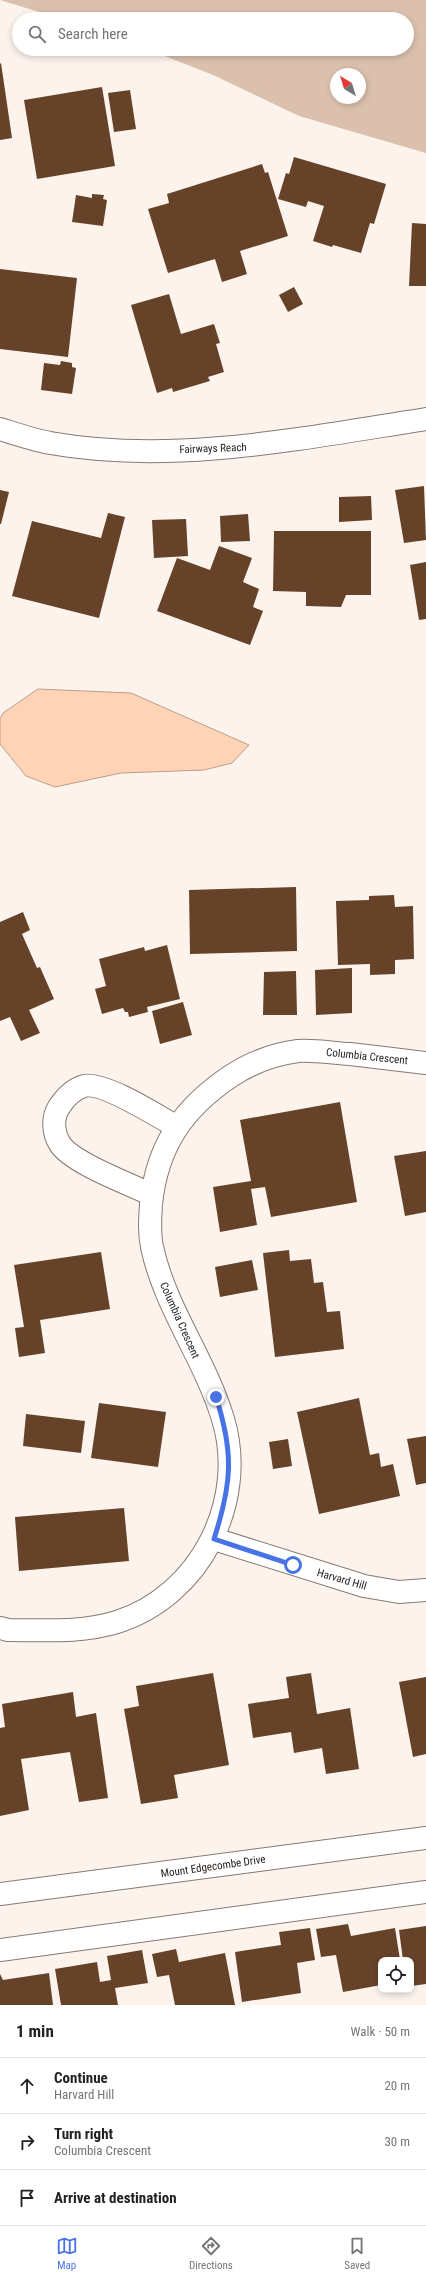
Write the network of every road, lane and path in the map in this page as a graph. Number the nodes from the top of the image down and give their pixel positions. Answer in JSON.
{"nodes":[{"id":1,"x":426,"y":419,"type":"edge"},
{"id":2,"x":0,"y":429,"type":"edge"},
{"id":3,"x":426,"y":1063,"type":"edge"},
{"id":4,"x":177,"y":1127,"type":"junction"},
{"id":5,"x":152,"y":1195,"type":"junction"},
{"id":6,"x":214,"y":1539,"type":"junction"},
{"id":7,"x":426,"y":1590,"type":"edge"},
{"id":8,"x":0,"y":1628,"type":"edge"},
{"id":9,"x":426,"y":1838,"type":"edge"},
{"id":10,"x":426,"y":1892,"type":"edge"},
{"id":11,"x":0,"y":1894,"type":"edge"},
{"id":12,"x":0,"y":1950,"type":"edge"}],
"edges":[{"from":1,"to":2,"type":"street","name":"Fairways Reach"},
{"from":3,"to":4,"type":"street","name":"Columbia Crescent"},
{"from":4,"to":5,"type":"street","name":"Columbia Crescent"},
{"from":4,"to":5,"type":"street"},
{"from":5,"to":6,"type":"street","name":"Columbia Crescent"},
{"from":6,"to":7,"type":"street","name":"Harvard Hill"},
{"from":6,"to":8,"type":"street","name":"Columbia Crescent"},
{"from":9,"to":11,"type":"street","name":"Mount Edgecombe Drive"},
{"from":10,"to":12,"type":"street"}]}
